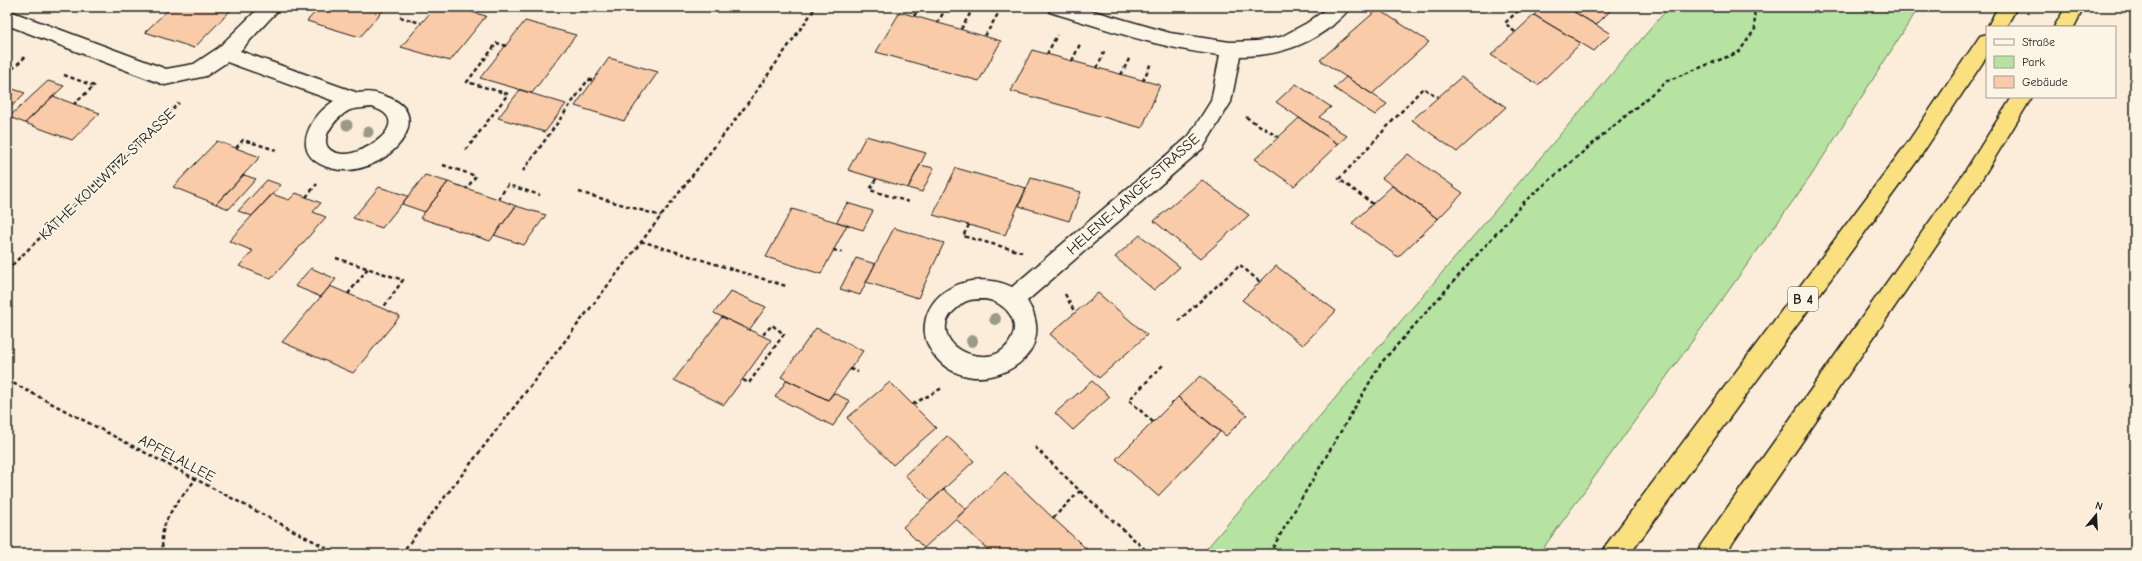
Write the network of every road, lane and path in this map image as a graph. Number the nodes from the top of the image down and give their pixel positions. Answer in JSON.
{"nodes":[{"id":1,"x":106,"y":7,"type":"edge"},
{"id":2,"x":272,"y":7,"type":"edge"},
{"id":3,"x":816,"y":7,"type":"edge"},
{"id":4,"x":920,"y":7,"type":"edge"},
{"id":5,"x":947,"y":7,"type":"edge"},
{"id":6,"x":974,"y":7,"type":"edge"},
{"id":7,"x":1002,"y":7,"type":"edge"},
{"id":8,"x":1057,"y":7,"type":"edge"},
{"id":9,"x":1341,"y":7,"type":"edge"},
{"id":10,"x":1522,"y":7,"type":"edge"},
{"id":11,"x":1754,"y":7,"type":"edge"},
{"id":12,"x":2008,"y":7,"type":"edge"},
{"id":13,"x":2074,"y":7,"type":"edge"},
{"id":14,"x":110,"y":8,"type":"dead end"},
{"id":15,"x":914,"y":16,"type":"dead end"},
{"id":16,"x":7,"y":17,"type":"edge"},
{"id":17,"x":400,"y":17,"type":"dead end"},
{"id":18,"x":421,"y":23,"type":"dead end"},
{"id":19,"x":937,"y":23,"type":"dead end"},
{"id":20,"x":1997,"y":26,"type":"edge"},
{"id":21,"x":2064,"y":26,"type":"edge"},
{"id":22,"x":961,"y":30,"type":"dead end"},
{"id":23,"x":1515,"y":32,"type":"dead end"},
{"id":24,"x":985,"y":36,"type":"dead end"},
{"id":25,"x":1986,"y":42,"type":"edge"},
{"id":26,"x":506,"y":46,"type":"dead end"},
{"id":27,"x":1231,"y":50,"type":"junction"},
{"id":28,"x":224,"y":53,"type":"junction"},
{"id":29,"x":200,"y":71,"type":"junction"},
{"id":30,"x":64,"y":75,"type":"dead end"},
{"id":31,"x":593,"y":80,"type":"dead end"},
{"id":32,"x":1438,"y":97,"type":"dead end"},
{"id":33,"x":2021,"y":98,"type":"edge"},
{"id":34,"x":357,"y":101,"type":"dead end"},
{"id":35,"x":1221,"y":102,"type":"junction"},
{"id":36,"x":74,"y":104,"type":"dead end"},
{"id":37,"x":1278,"y":137,"type":"dead end"},
{"id":38,"x":236,"y":148,"type":"dead end"},
{"id":39,"x":276,"y":150,"type":"dead end"},
{"id":40,"x":466,"y":150,"type":"dead end"},
{"id":41,"x":443,"y":166,"type":"dead end"},
{"id":42,"x":523,"y":171,"type":"dead end"},
{"id":43,"x":876,"y":179,"type":"dead end"},
{"id":44,"x":466,"y":189,"type":"dead end"},
{"id":45,"x":579,"y":192,"type":"dead end"},
{"id":46,"x":540,"y":195,"type":"dead end"},
{"id":47,"x":498,"y":199,"type":"dead end"},
{"id":48,"x":909,"y":202,"type":"dead end"},
{"id":49,"x":1373,"y":204,"type":"dead end"},
{"id":50,"x":661,"y":216,"type":"junction"},
{"id":51,"x":969,"y":225,"type":"dead end"},
{"id":52,"x":641,"y":241,"type":"junction"},
{"id":53,"x":833,"y":250,"type":"dead end"},
{"id":54,"x":842,"y":252,"type":"dead end"},
{"id":55,"x":1025,"y":253,"type":"dead end"},
{"id":56,"x":336,"y":258,"type":"dead end"},
{"id":57,"x":368,"y":268,"type":"junction"},
{"id":58,"x":7,"y":270,"type":"edge"},
{"id":59,"x":1260,"y":282,"type":"dead end"},
{"id":60,"x":786,"y":286,"type":"dead end"},
{"id":61,"x":348,"y":294,"type":"dead end"},
{"id":62,"x":1013,"y":300,"type":"dead end"},
{"id":63,"x":383,"y":308,"type":"dead end"},
{"id":64,"x":1178,"y":321,"type":"dead end"},
{"id":65,"x":762,"y":336,"type":"dead end"},
{"id":66,"x":1162,"y":365,"type":"dead end"},
{"id":67,"x":850,"y":369,"type":"dead end"},
{"id":68,"x":858,"y":372,"type":"dead end"},
{"id":69,"x":7,"y":380,"type":"edge"},
{"id":70,"x":743,"y":380,"type":"dead end"},
{"id":71,"x":1152,"y":422,"type":"dead end"},
{"id":72,"x":1035,"y":447,"type":"dead end"},
{"id":73,"x":195,"y":480,"type":"junction"},
{"id":74,"x":1080,"y":491,"type":"junction"},
{"id":75,"x":1053,"y":518,"type":"dead end"},
{"id":76,"x":164,"y":554,"type":"edge"},
{"id":77,"x":338,"y":554,"type":"edge"},
{"id":78,"x":401,"y":554,"type":"edge"},
{"id":79,"x":1154,"y":554,"type":"edge"},
{"id":80,"x":1269,"y":554,"type":"edge"},
{"id":81,"x":1615,"y":554,"type":"edge"},
{"id":82,"x":1710,"y":554,"type":"edge"}],
"edges":[{"from":1,"to":14,"type":"path"},
{"from":2,"to":28,"type":"street"},
{"from":3,"to":50,"type":"path"},
{"from":4,"to":15,"type":"path"},
{"from":5,"to":19,"type":"path"},
{"from":6,"to":22,"type":"path"},
{"from":7,"to":24,"type":"path"},
{"from":8,"to":27,"type":"street"},
{"from":9,"to":27,"type":"street"},
{"from":10,"to":23,"type":"path"},
{"from":11,"to":80,"type":"path"},
{"from":12,"to":20,"type":"highway"},
{"from":13,"to":21,"type":"highway"},
{"from":16,"to":29,"type":"street"},
{"from":17,"to":18,"type":"path"},
{"from":25,"to":81,"type":"highway","number":"B 4"},
{"from":26,"to":40,"type":"path"},
{"from":27,"to":35,"type":"street","name":"HELENE-LANGE-STRASSE"},
{"from":28,"to":29,"type":"street"},
{"from":28,"to":34,"type":"street"},
{"from":29,"to":58,"type":"path","name":"KÄTHE-KOLLWITZ-STRASSE"},
{"from":30,"to":36,"type":"path"},
{"from":31,"to":42,"type":"path"},
{"from":32,"to":49,"type":"path"},
{"from":33,"to":82,"type":"highway"},
{"from":35,"to":37,"type":"path"},
{"from":35,"to":62,"type":"street","name":"HELENE-LANGE-STRASSE"},
{"from":38,"to":39,"type":"path"},
{"from":41,"to":44,"type":"path"},
{"from":43,"to":48,"type":"path"},
{"from":45,"to":50,"type":"path"},
{"from":46,"to":47,"type":"path"},
{"from":50,"to":52,"type":"path"},
{"from":51,"to":55,"type":"path"},
{"from":52,"to":60,"type":"path"},
{"from":52,"to":78,"type":"path"},
{"from":53,"to":54,"type":"path"},
{"from":56,"to":57,"type":"path"},
{"from":57,"to":61,"type":"path"},
{"from":57,"to":63,"type":"path"},
{"from":59,"to":64,"type":"path"},
{"from":65,"to":70,"type":"path"},
{"from":66,"to":71,"type":"path"},
{"from":67,"to":68,"type":"path"},
{"from":69,"to":73,"type":"path","name":"APFELALLEE"},
{"from":72,"to":74,"type":"path"},
{"from":73,"to":76,"type":"path"},
{"from":73,"to":77,"type":"path","name":"APFELALLEE"},
{"from":74,"to":75,"type":"path"},
{"from":74,"to":79,"type":"path"}]}
